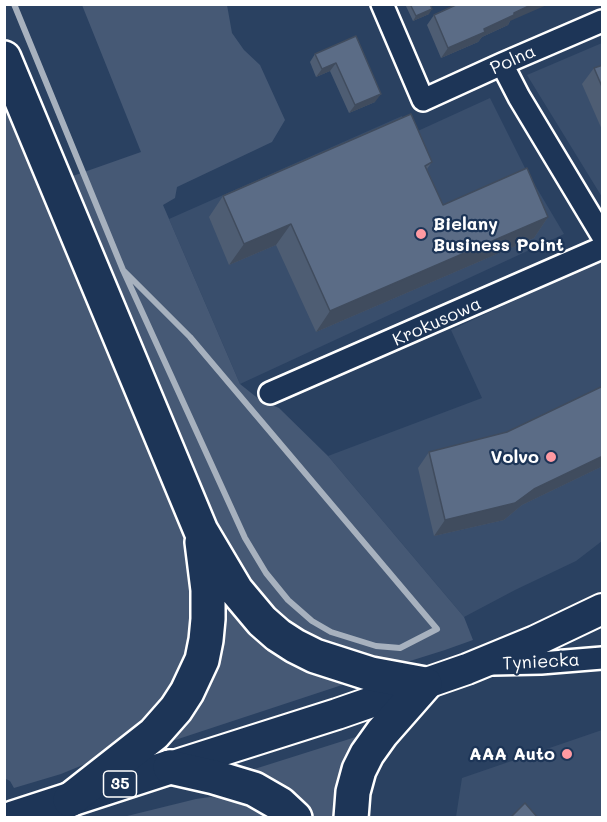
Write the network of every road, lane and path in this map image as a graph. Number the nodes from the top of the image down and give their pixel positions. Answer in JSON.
{"nodes":[{"id":1,"x":382,"y":4,"type":"edge"},
{"id":2,"x":603,"y":21,"type":"edge"},
{"id":3,"x":4,"y":58,"type":"edge"},
{"id":4,"x":502,"y":64,"type":"junction"},
{"id":5,"x":603,"y":235,"type":"edge"},
{"id":6,"x":603,"y":248,"type":"edge"},
{"id":7,"x":270,"y":393,"type":"dead end"},
{"id":8,"x":201,"y":531,"type":"junction"},
{"id":9,"x":603,"y":609,"type":"edge"},
{"id":10,"x":603,"y":658,"type":"edge"},
{"id":11,"x":480,"y":664,"type":"junction"},
{"id":12,"x":424,"y":684,"type":"junction"},
{"id":13,"x":170,"y":767,"type":"junction"},
{"id":14,"x":70,"y":800,"type":"junction"},
{"id":15,"x":13,"y":818,"type":"edge"},
{"id":16,"x":295,"y":818,"type":"edge"},
{"id":17,"x":351,"y":818,"type":"edge"}],
"edges":[{"from":1,"to":4,"type":"street","name":"Polna"},
{"from":2,"to":4,"type":"street","name":"Polna"},
{"from":3,"to":8,"type":"main road"},
{"from":4,"to":5,"type":"street"},
{"from":6,"to":7,"type":"street","name":"Krokusowa"},
{"from":8,"to":12,"type":"main road"},
{"from":8,"to":14,"type":"main road"},
{"from":9,"to":11,"type":"main road","number":"35"},
{"from":10,"to":11,"type":"street","name":"Tyniecka","number":"35"},
{"from":11,"to":12,"type":"main road","number":"35"},
{"from":12,"to":13,"type":"main road","number":"35"},
{"from":12,"to":17,"type":"main road"},
{"from":13,"to":14,"type":"main road","number":"35"},
{"from":13,"to":16,"type":"main road"},
{"from":14,"to":15,"type":"main road"}]}
